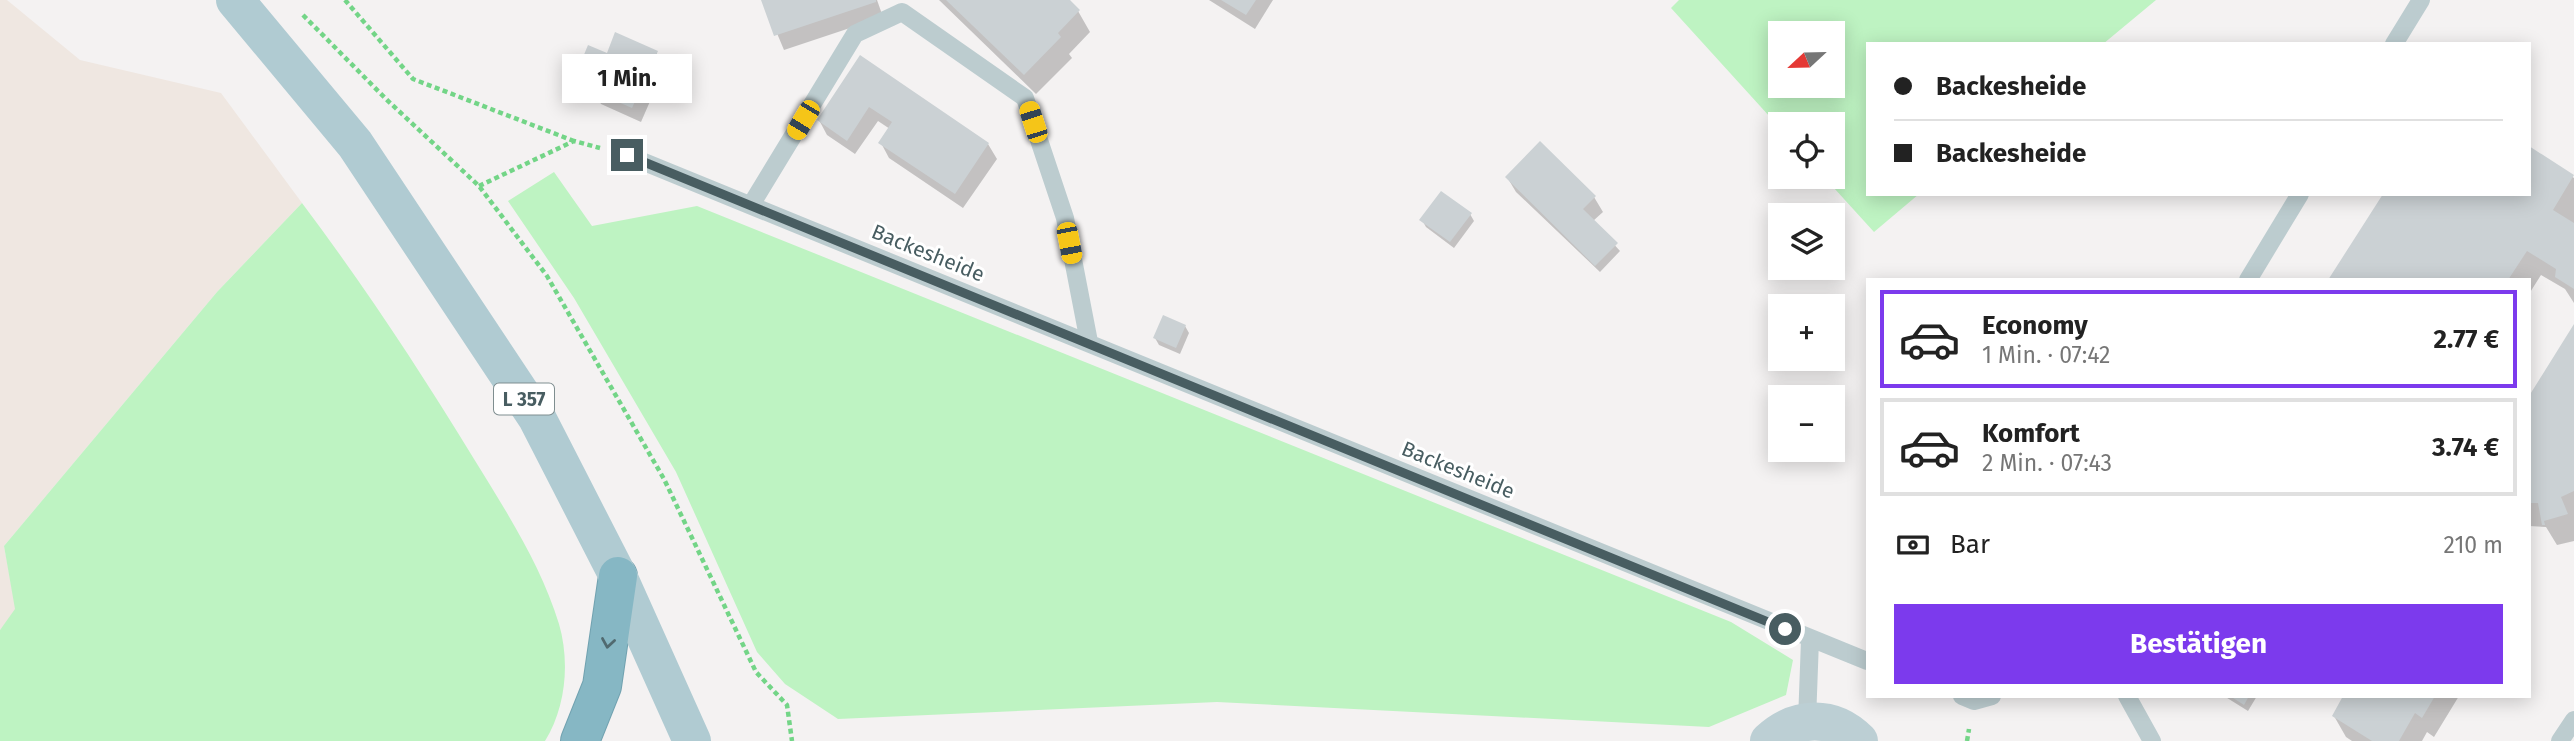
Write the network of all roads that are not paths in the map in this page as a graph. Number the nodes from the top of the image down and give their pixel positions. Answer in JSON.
{"nodes":[{"id":1,"x":235,"y":0,"type":"edge"},
{"id":2,"x":2421,"y":0,"type":"edge"},
{"id":3,"x":2395,"y":42,"type":"edge"},
{"id":4,"x":627,"y":155,"type":"road end"},
{"id":5,"x":2299,"y":196,"type":"edge"},
{"id":6,"x":751,"y":205,"type":"junction"},
{"id":7,"x":2249,"y":278,"type":"edge"},
{"id":8,"x":1089,"y":342,"type":"junction"},
{"id":9,"x":618,"y":576,"type":"junction"},
{"id":10,"x":1810,"y":640,"type":"junction"},
{"id":11,"x":1866,"y":661,"type":"edge"},
{"id":12,"x":1967,"y":698,"type":"edge"},
{"id":13,"x":1985,"y":698,"type":"edge"},
{"id":14,"x":2128,"y":698,"type":"edge"},
{"id":15,"x":2574,"y":720,"type":"edge"},
{"id":16,"x":1807,"y":721,"type":"junction"},
{"id":17,"x":580,"y":741,"type":"edge"},
{"id":18,"x":692,"y":741,"type":"edge"},
{"id":19,"x":1769,"y":741,"type":"edge"},
{"id":20,"x":1859,"y":741,"type":"edge"},
{"id":21,"x":2152,"y":741,"type":"edge"},
{"id":22,"x":2560,"y":741,"type":"edge"}],
"edges":[{"from":1,"to":9,"type":"main road","number":"L 357"},
{"from":2,"to":3,"type":"lane"},
{"from":4,"to":6,"type":"lane","name":"Backesheide"},
{"from":5,"to":7,"type":"lane"},
{"from":6,"to":8,"type":"lane","name":"Backesheide"},
{"from":6,"to":8,"type":"lane"},
{"from":8,"to":10,"type":"lane","name":"Backesheide"},
{"from":9,"to":17,"type":"highway","one_way":true},
{"from":9,"to":18,"type":"main road","number":"L 357"},
{"from":10,"to":11,"type":"lane","name":"Backesheide"},
{"from":10,"to":16,"type":"lane"},
{"from":12,"to":13,"type":"lane"},
{"from":14,"to":21,"type":"lane"},
{"from":15,"to":22,"type":"lane"},
{"from":16,"to":19,"type":"main road"},
{"from":16,"to":20,"type":"main road"}]}
